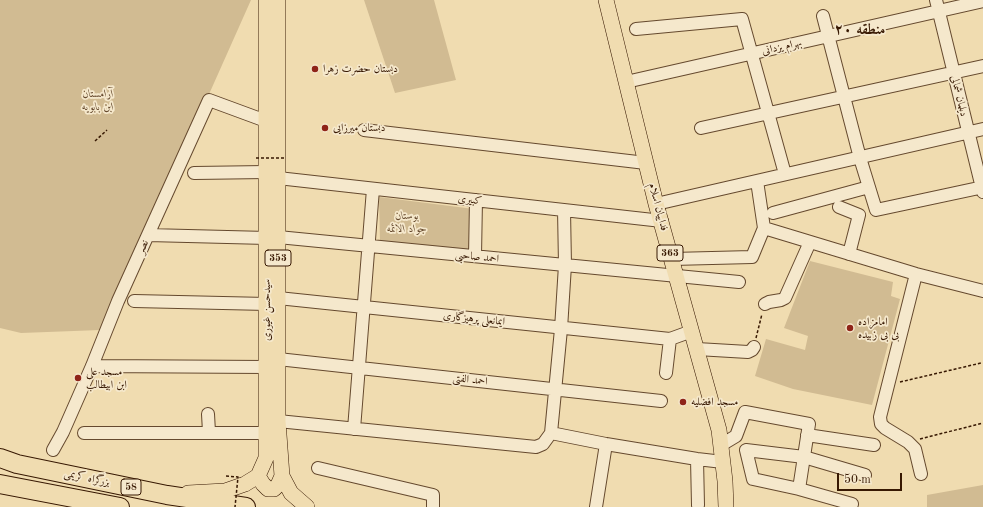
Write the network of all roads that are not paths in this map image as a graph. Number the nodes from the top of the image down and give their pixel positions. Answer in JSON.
{"nodes":[{"id":1,"x":266,"y":0,"type":"edge"},
{"id":2,"x":278,"y":0,"type":"edge"},
{"id":3,"x":606,"y":0,"type":"edge"},
{"id":4,"x":983,"y":1,"type":"edge"},
{"id":5,"x":937,"y":6,"type":"edge"},
{"id":6,"x":823,"y":16,"type":"dead end"},
{"id":7,"x":636,"y":29,"type":"dead end"},
{"id":8,"x":828,"y":36,"type":"junction"},
{"id":9,"x":751,"y":54,"type":"junction"},
{"id":10,"x":983,"y":66,"type":"edge"},
{"id":11,"x":953,"y":72,"type":"junction"},
{"id":12,"x":626,"y":82,"type":"junction"},
{"id":13,"x":844,"y":96,"type":"junction"},
{"id":14,"x":768,"y":113,"type":"junction"},
{"id":15,"x":266,"y":120,"type":"junction"},
{"id":16,"x":701,"y":128,"type":"dead end"},
{"id":17,"x":364,"y":130,"type":"dead end"},
{"id":18,"x":983,"y":130,"type":"edge"},
{"id":19,"x":964,"y":134,"type":"junction"},
{"id":20,"x":860,"y":158,"type":"junction"},
{"id":21,"x":646,"y":163,"type":"junction"},
{"id":22,"x":194,"y":173,"type":"dead end"},
{"id":23,"x":785,"y":174,"type":"junction"},
{"id":24,"x":272,"y":175,"type":"junction"},
{"id":25,"x":757,"y":181,"type":"junction"},
{"id":26,"x":868,"y":187,"type":"junction"},
{"id":27,"x":983,"y":188,"type":"edge"},
{"id":28,"x":373,"y":189,"type":"junction"},
{"id":29,"x":476,"y":200,"type":"junction"},
{"id":30,"x":656,"y":204,"type":"junction"},
{"id":31,"x":839,"y":207,"type":"dead end"},
{"id":32,"x":564,"y":210,"type":"junction"},
{"id":33,"x":773,"y":213,"type":"dead end"},
{"id":34,"x":662,"y":221,"type":"junction"},
{"id":35,"x":764,"y":228,"type":"junction"},
{"id":36,"x":148,"y":235,"type":"junction"},
{"id":37,"x":272,"y":237,"type":"junction"},
{"id":38,"x":810,"y":242,"type":"junction"},
{"id":39,"x":369,"y":246,"type":"junction"},
{"id":40,"x":849,"y":254,"type":"junction"},
{"id":41,"x":475,"y":256,"type":"junction"},
{"id":42,"x":672,"y":259,"type":"junction"},
{"id":43,"x":565,"y":265,"type":"junction"},
{"id":44,"x":916,"y":274,"type":"junction"},
{"id":45,"x":677,"y":276,"type":"junction"},
{"id":46,"x":739,"y":282,"type":"dead end"},
{"id":47,"x":983,"y":291,"type":"edge"},
{"id":48,"x":134,"y":301,"type":"dead end"},
{"id":49,"x":272,"y":301,"type":"junction"},
{"id":50,"x":765,"y":304,"type":"road end"},
{"id":51,"x":364,"y":307,"type":"junction"},
{"id":52,"x":561,"y":329,"type":"junction"},
{"id":53,"x":692,"y":331,"type":"junction"},
{"id":54,"x":670,"y":339,"type":"junction"},
{"id":55,"x":754,"y":347,"type":"road end"},
{"id":56,"x":696,"y":349,"type":"junction"},
{"id":57,"x":273,"y":363,"type":"junction"},
{"id":58,"x":92,"y":366,"type":"junction"},
{"id":59,"x":359,"y":368,"type":"junction"},
{"id":60,"x":666,"y":373,"type":"dead end"},
{"id":61,"x":554,"y":389,"type":"junction"},
{"id":62,"x":661,"y":400,"type":"dead end"},
{"id":63,"x":208,"y":414,"type":"dead end"},
{"id":64,"x":278,"y":421,"type":"junction"},
{"id":65,"x":354,"y":429,"type":"junction"},
{"id":66,"x":209,"y":432,"type":"junction"},
{"id":67,"x":84,"y":433,"type":"dead end"},
{"id":68,"x":266,"y":433,"type":"junction"},
{"id":69,"x":551,"y":433,"type":"junction"},
{"id":70,"x":807,"y":435,"type":"junction"},
{"id":71,"x":606,"y":444,"type":"junction"},
{"id":72,"x":721,"y":444,"type":"junction"},
{"id":73,"x":874,"y":445,"type":"dead end"},
{"id":74,"x":53,"y":450,"type":"dead end"},
{"id":75,"x":804,"y":457,"type":"junction"},
{"id":76,"x":0,"y":458,"type":"edge"},
{"id":77,"x":697,"y":459,"type":"junction"},
{"id":78,"x":723,"y":462,"type":"junction"},
{"id":79,"x":318,"y":468,"type":"dead end"},
{"id":80,"x":921,"y":474,"type":"dead end"},
{"id":81,"x":865,"y":475,"type":"dead end"},
{"id":82,"x":258,"y":476,"type":"junction"},
{"id":83,"x":282,"y":476,"type":"junction"},
{"id":84,"x":0,"y":484,"type":"edge"},
{"id":85,"x":799,"y":489,"type":"junction"},
{"id":86,"x":168,"y":495,"type":"junction"},
{"id":87,"x":852,"y":504,"type":"dead end"},
{"id":88,"x":698,"y":505,"type":"dead end"},
{"id":89,"x":120,"y":507,"type":"edge"},
{"id":90,"x":246,"y":507,"type":"edge"},
{"id":91,"x":307,"y":507,"type":"edge"},
{"id":92,"x":433,"y":507,"type":"edge"},
{"id":93,"x":596,"y":507,"type":"edge"},
{"id":94,"x":726,"y":507,"type":"edge"}],
"edges":[{"from":1,"to":15,"type":"main road","name":"سیدحسن غیوری","number":"353"},
{"from":2,"to":24,"type":"main road","name":"سیدحسن غیوری","number":"353"},
{"from":3,"to":12,"type":"main road","name":"فداییان اسلام","number":"363"},
{"from":4,"to":5,"type":"street","name":"بهرام یزدانی"},
{"from":5,"to":8,"type":"street","name":"بهرام یزدانی"},
{"from":5,"to":11,"type":"street","name":"دیلمان شمالی"},
{"from":6,"to":8,"type":"street"},
{"from":7,"to":9,"type":"street"},
{"from":8,"to":9,"type":"street","name":"بهرام یزدانی"},
{"from":8,"to":13,"type":"street"},
{"from":9,"to":12,"type":"street","name":"بهرام یزدانی"},
{"from":9,"to":14,"type":"street"},
{"from":10,"to":11,"type":"street"},
{"from":11,"to":13,"type":"street"},
{"from":11,"to":19,"type":"street","name":"دیلمان شمالی"},
{"from":12,"to":21,"type":"main road","name":"فداییان اسلام","number":"363"},
{"from":13,"to":14,"type":"street"},
{"from":13,"to":20,"type":"street"},
{"from":14,"to":16,"type":"street"},
{"from":14,"to":23,"type":"street"},
{"from":15,"to":24,"type":"main road","name":"سیدحسن غیوری","number":"353"},
{"from":15,"to":36,"type":"street","name":"نصر"},
{"from":17,"to":21,"type":"street"},
{"from":18,"to":19,"type":"street"},
{"from":19,"to":20,"type":"street"},
{"from":19,"to":27,"type":"street","name":"دیلمان شمالی"},
{"from":20,"to":23,"type":"street"},
{"from":20,"to":26,"type":"street"},
{"from":21,"to":30,"type":"main road","name":"فداییان اسلام","number":"363"},
{"from":22,"to":24,"type":"street","name":"کبیری"},
{"from":23,"to":25,"type":"street"},
{"from":24,"to":28,"type":"street","name":"کبیری"},
{"from":24,"to":37,"type":"main road","name":"سیدحسن غیوری","number":"353"},
{"from":25,"to":30,"type":"street"},
{"from":25,"to":35,"type":"street"},
{"from":26,"to":27,"type":"street"},
{"from":26,"to":33,"type":"street"},
{"from":28,"to":29,"type":"street","name":"کبیری"},
{"from":28,"to":39,"type":"street"},
{"from":29,"to":32,"type":"street","name":"کبیری"},
{"from":29,"to":41,"type":"street"},
{"from":30,"to":34,"type":"main road","name":"فداییان اسلام","number":"363"},
{"from":31,"to":40,"type":"street"},
{"from":32,"to":34,"type":"street","name":"کبیری"},
{"from":32,"to":43,"type":"street"},
{"from":34,"to":42,"type":"main road","name":"فداییان اسلام","number":"363"},
{"from":35,"to":38,"type":"street"},
{"from":35,"to":42,"type":"street"},
{"from":36,"to":37,"type":"street","name":"احمد صاحبی"},
{"from":36,"to":58,"type":"street","name":"نصر"},
{"from":37,"to":39,"type":"street","name":"احمد صاحبی"},
{"from":37,"to":49,"type":"main road","name":"سیدحسن غیوری","number":"353"},
{"from":38,"to":40,"type":"street"},
{"from":38,"to":50,"type":"street"},
{"from":39,"to":41,"type":"street","name":"احمد صاحبی"},
{"from":39,"to":51,"type":"street"},
{"from":40,"to":44,"type":"street"},
{"from":41,"to":43,"type":"street","name":"احمد صاحبی"},
{"from":42,"to":45,"type":"main road","name":"فداییان اسلام","number":"363"},
{"from":43,"to":45,"type":"street","name":"احمد صاحبی"},
{"from":43,"to":52,"type":"street"},
{"from":44,"to":47,"type":"street"},
{"from":44,"to":80,"type":"street"},
{"from":45,"to":46,"type":"street","name":"احمد صاحبی"},
{"from":45,"to":53,"type":"main road","name":"فداییان اسلام","number":"363"},
{"from":48,"to":49,"type":"street","name":"ایمانعلی پرهیزگاری"},
{"from":49,"to":51,"type":"street","name":"ایمانعلی پرهیزگاری"},
{"from":49,"to":57,"type":"main road","name":"سیدحسن غیوری","number":"353"},
{"from":51,"to":52,"type":"street","name":"ایمانعلی پرهیزگاری"},
{"from":51,"to":59,"type":"street"},
{"from":52,"to":54,"type":"street","name":"ایمانعلی پرهیزگاری"},
{"from":52,"to":61,"type":"street"},
{"from":53,"to":54,"type":"street"},
{"from":53,"to":56,"type":"main road","name":"فداییان اسلام","number":"363"},
{"from":54,"to":60,"type":"street"},
{"from":55,"to":56,"type":"street"},
{"from":56,"to":72,"type":"main road","name":"فداییان اسلام","number":"363"},
{"from":57,"to":58,"type":"street","name":"احمد الفتی"},
{"from":57,"to":59,"type":"street","name":"احمد الفتی"},
{"from":57,"to":64,"type":"main road","name":"سیدحسن غیوری","number":"353"},
{"from":57,"to":68,"type":"main road","name":"سیدحسن غیوری","number":"353"},
{"from":58,"to":74,"type":"street","name":"نصر"},
{"from":59,"to":61,"type":"street","name":"احمد الفتی"},
{"from":59,"to":65,"type":"street"},
{"from":61,"to":62,"type":"street","name":"احمد الفتی"},
{"from":61,"to":69,"type":"street"},
{"from":63,"to":66,"type":"street"},
{"from":64,"to":65,"type":"street"},
{"from":64,"to":83,"type":"main road","name":"سیدحسن غیوری","number":"353"},
{"from":65,"to":69,"type":"street"},
{"from":66,"to":67,"type":"street"},
{"from":66,"to":68,"type":"street"},
{"from":68,"to":82,"type":"main road","name":"سیدحسن غیوری","number":"353"},
{"from":69,"to":71,"type":"street"},
{"from":70,"to":72,"type":"street"},
{"from":70,"to":73,"type":"street"},
{"from":70,"to":75,"type":"street"},
{"from":71,"to":77,"type":"street"},
{"from":71,"to":93,"type":"street"},
{"from":72,"to":78,"type":"main road","name":"فداییان اسلام","number":"363"},
{"from":75,"to":81,"type":"street"},
{"from":75,"to":85,"type":"street"},
{"from":75,"to":85,"type":"street"},
{"from":76,"to":86,"type":"highway","name":"بزرگراه کریمی","number":"58"},
{"from":77,"to":78,"type":"street"},
{"from":77,"to":88,"type":"street"},
{"from":78,"to":94,"type":"main road","name":"فداییان اسلام","number":"363"},
{"from":79,"to":92,"type":"street"},
{"from":82,"to":83,"type":"main road"},
{"from":82,"to":86,"type":"main road"},
{"from":83,"to":91,"type":"main road","name":"سیدحسن غیوری","number":"353"},
{"from":84,"to":89,"type":"highway","name":"بزرگراه کریمی","number":"58"},
{"from":85,"to":87,"type":"street"},
{"from":86,"to":90,"type":"highway","name":"بزرگراه کریمی","number":"58"}]}
